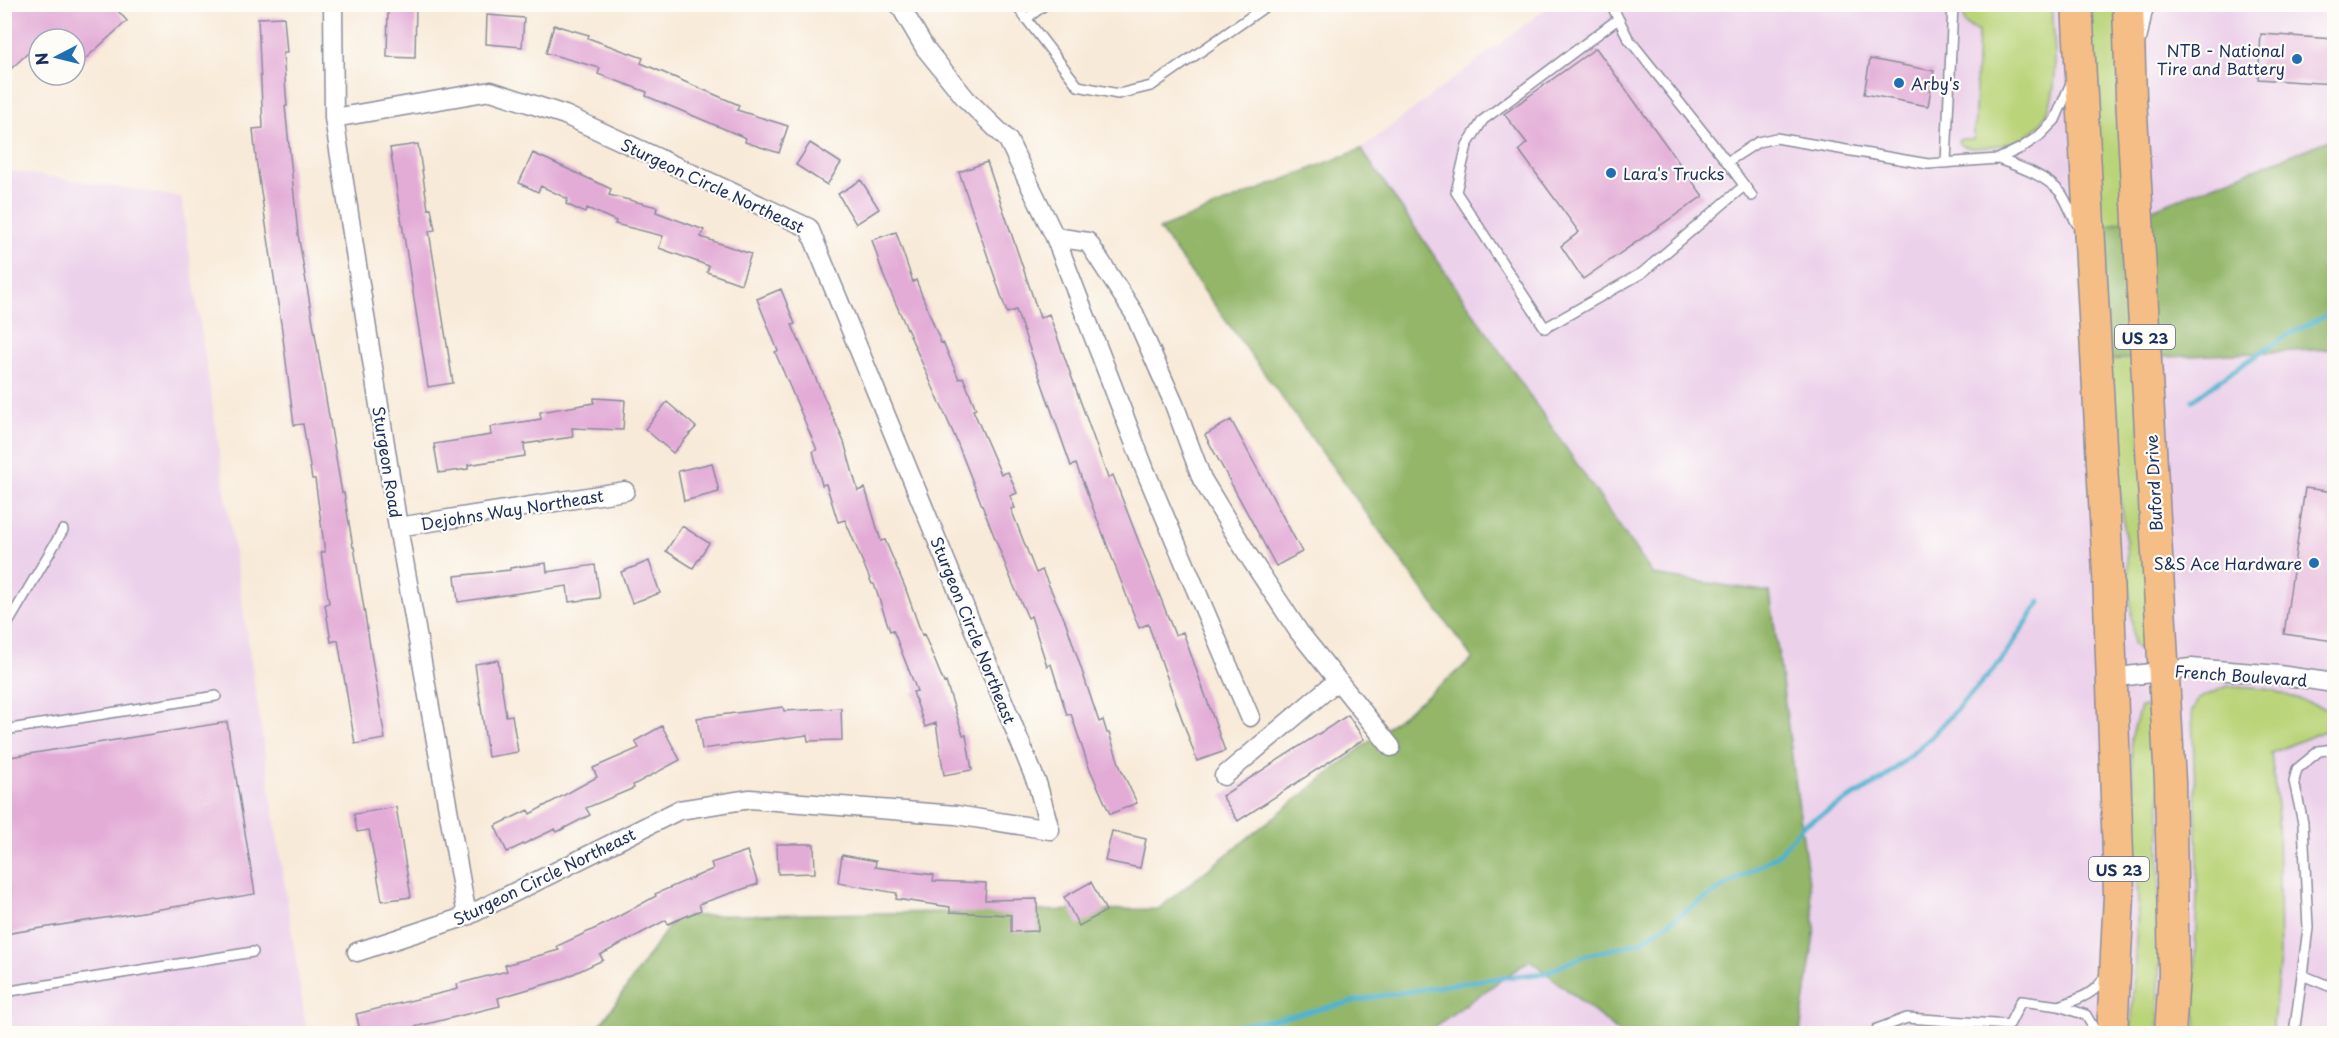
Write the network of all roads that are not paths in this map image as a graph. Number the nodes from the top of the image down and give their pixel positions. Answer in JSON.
{"nodes":[{"id":1,"x":333,"y":4,"type":"edge"},
{"id":2,"x":899,"y":4,"type":"edge"},
{"id":3,"x":1015,"y":4,"type":"edge"},
{"id":4,"x":1046,"y":4,"type":"edge"},
{"id":5,"x":1269,"y":4,"type":"edge"},
{"id":6,"x":1611,"y":4,"type":"edge"},
{"id":7,"x":1953,"y":4,"type":"edge"},
{"id":8,"x":2077,"y":4,"type":"edge"},
{"id":9,"x":2128,"y":4,"type":"edge"},
{"id":10,"x":2151,"y":4,"type":"edge"},
{"id":11,"x":1026,"y":19,"type":"junction"},
{"id":12,"x":1618,"y":19,"type":"junction"},
{"id":13,"x":2141,"y":45,"type":"dead end"},
{"id":14,"x":2139,"y":55,"type":"dead end"},
{"id":15,"x":2080,"y":61,"type":"junction"},
{"id":16,"x":2131,"y":97,"type":"junction"},
{"id":17,"x":334,"y":118,"type":"junction"},
{"id":18,"x":1998,"y":159,"type":"junction"},
{"id":19,"x":1727,"y":162,"type":"junction"},
{"id":20,"x":1946,"y":163,"type":"junction"},
{"id":21,"x":1744,"y":186,"type":"junction"},
{"id":22,"x":1752,"y":196,"type":"dead end"},
{"id":23,"x":1054,"y":237,"type":"junction"},
{"id":24,"x":2089,"y":242,"type":"junction"},
{"id":25,"x":625,"y":491,"type":"dead end"},
{"id":26,"x":398,"y":527,"type":"junction"},
{"id":27,"x":63,"y":530,"type":"dead end"},
{"id":28,"x":4,"y":630,"type":"edge"},
{"id":29,"x":2164,"y":670,"type":"junction"},
{"id":30,"x":2111,"y":678,"type":"junction"},
{"id":31,"x":1338,"y":680,"type":"junction"},
{"id":32,"x":2334,"y":683,"type":"edge"},
{"id":33,"x":216,"y":696,"type":"dead end"},
{"id":34,"x":1250,"y":717,"type":"dead end"},
{"id":35,"x":4,"y":729,"type":"edge"},
{"id":36,"x":1391,"y":747,"type":"dead end"},
{"id":37,"x":2334,"y":749,"type":"edge"},
{"id":38,"x":1224,"y":776,"type":"dead end"},
{"id":39,"x":467,"y":916,"type":"junction"},
{"id":40,"x":2116,"y":950,"type":"junction"},
{"id":41,"x":253,"y":952,"type":"dead end"},
{"id":42,"x":357,"y":952,"type":"dead end"},
{"id":43,"x":2302,"y":975,"type":"junction"},
{"id":44,"x":2334,"y":988,"type":"edge"},
{"id":45,"x":4,"y":992,"type":"edge"},
{"id":46,"x":2059,"y":1006,"type":"junction"},
{"id":47,"x":2008,"y":1029,"type":"edge"},
{"id":48,"x":1875,"y":1034,"type":"edge"},
{"id":49,"x":2097,"y":1034,"type":"edge"},
{"id":50,"x":2112,"y":1034,"type":"edge"},
{"id":51,"x":2170,"y":1034,"type":"edge"},
{"id":52,"x":2294,"y":1034,"type":"edge"}],
"edges":[{"from":1,"to":17,"type":"street","name":"Sturgeon Road"},
{"from":2,"to":23,"type":"street"},
{"from":3,"to":11,"type":"lane"},
{"from":4,"to":11,"type":"lane"},
{"from":5,"to":11,"type":"lane"},
{"from":6,"to":12,"type":"lane"},
{"from":7,"to":20,"type":"lane"},
{"from":8,"to":15,"type":"highway","number":"US 23"},
{"from":9,"to":16,"type":"highway","name":"Buford Drive","number":"US 23"},
{"from":10,"to":13,"type":"lane"},
{"from":12,"to":19,"type":"lane"},
{"from":12,"to":21,"type":"lane"},
{"from":14,"to":16,"type":"lane"},
{"from":15,"to":18,"type":"lane"},
{"from":15,"to":24,"type":"highway","number":"US 23"},
{"from":16,"to":29,"type":"highway","name":"Buford Drive","number":"US 23"},
{"from":17,"to":26,"type":"street","name":"Sturgeon Road"},
{"from":17,"to":39,"type":"street","name":"Sturgeon Circle Northeast"},
{"from":18,"to":20,"type":"lane"},
{"from":18,"to":24,"type":"lane"},
{"from":19,"to":20,"type":"lane"},
{"from":19,"to":21,"type":"lane"},
{"from":21,"to":22,"type":"lane"},
{"from":23,"to":31,"type":"street"},
{"from":23,"to":34,"type":"street"},
{"from":24,"to":30,"type":"highway","number":"US 23"},
{"from":25,"to":26,"type":"street","name":"Dejohns Way Northeast"},
{"from":26,"to":39,"type":"street","name":"Sturgeon Road"},
{"from":27,"to":28,"type":"lane"},
{"from":29,"to":30,"type":"street","name":"French Boulevard"},
{"from":29,"to":32,"type":"street","name":"French Boulevard"},
{"from":29,"to":51,"type":"highway","name":"Buford Drive","number":"US 23"},
{"from":30,"to":40,"type":"highway","number":"US 23"},
{"from":31,"to":36,"type":"street"},
{"from":31,"to":38,"type":"street"},
{"from":33,"to":35,"type":"lane"},
{"from":37,"to":43,"type":"lane"},
{"from":39,"to":42,"type":"street","name":"Sturgeon Circle Northeast"},
{"from":40,"to":46,"type":"lane"},
{"from":40,"to":50,"type":"highway","number":"US 23"},
{"from":41,"to":45,"type":"lane"},
{"from":43,"to":44,"type":"lane"},
{"from":43,"to":52,"type":"lane"},
{"from":46,"to":47,"type":"lane"},
{"from":46,"to":49,"type":"lane"},
{"from":47,"to":48,"type":"lane"}]}
